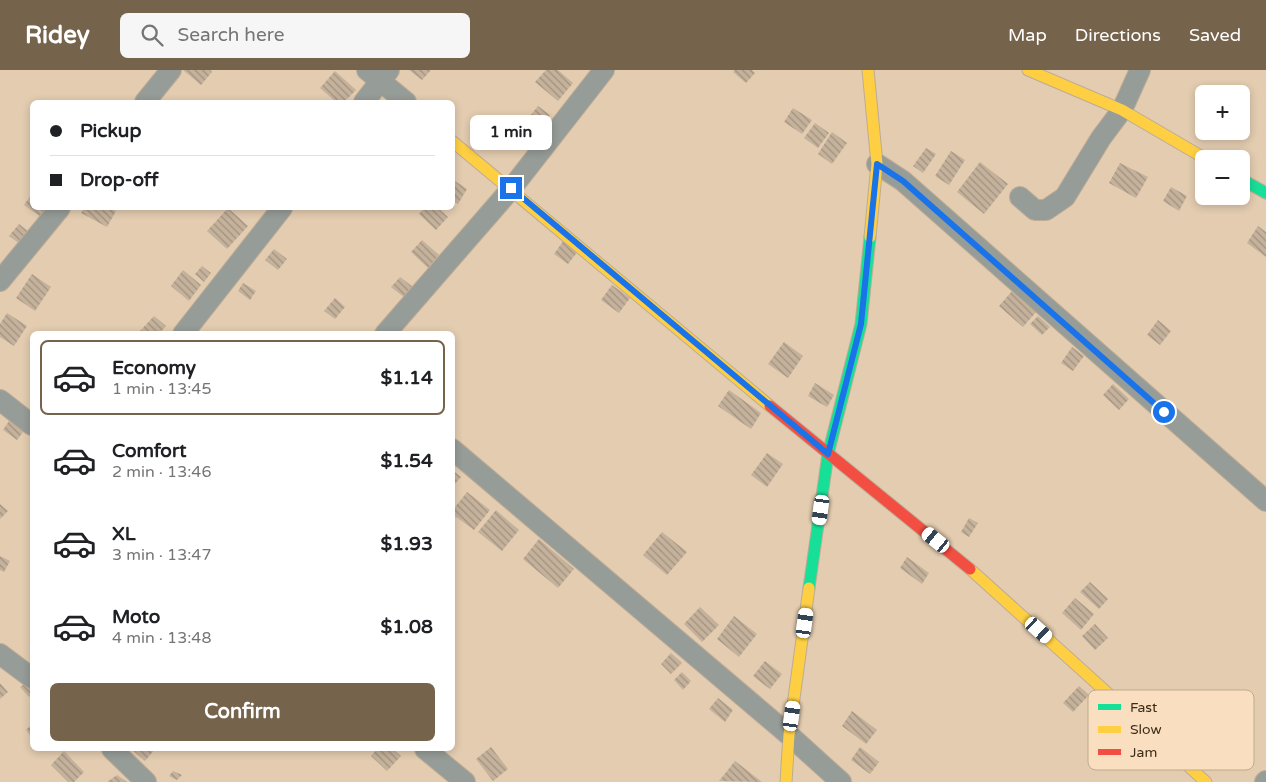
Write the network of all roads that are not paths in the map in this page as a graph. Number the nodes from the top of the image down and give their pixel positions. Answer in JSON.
{"nodes":[{"id":1,"x":171,"y":70,"type":"edge"},
{"id":2,"x":604,"y":70,"type":"edge"},
{"id":3,"x":868,"y":70,"type":"edge"},
{"id":4,"x":1028,"y":70,"type":"edge"},
{"id":5,"x":1140,"y":70,"type":"edge"},
{"id":6,"x":379,"y":74,"type":"edge"},
{"id":7,"x":147,"y":100,"type":"edge"},
{"id":8,"x":365,"y":100,"type":"edge"},
{"id":9,"x":404,"y":100,"type":"edge"},
{"id":10,"x":1122,"y":110,"type":"junction"},
{"id":11,"x":455,"y":142,"type":"edge"},
{"id":12,"x":1195,"y":153,"type":"edge"},
{"id":13,"x":877,"y":164,"type":"junction"},
{"id":14,"x":1250,"y":184,"type":"edge"},
{"id":15,"x":511,"y":188,"type":"junction"},
{"id":16,"x":1266,"y":194,"type":"edge"},
{"id":17,"x":1020,"y":197,"type":"dead end"},
{"id":18,"x":58,"y":210,"type":"edge"},
{"id":19,"x":280,"y":210,"type":"edge"},
{"id":20,"x":0,"y":281,"type":"edge"},
{"id":21,"x":185,"y":331,"type":"edge"},
{"id":22,"x":387,"y":331,"type":"edge"},
{"id":23,"x":0,"y":400,"type":"edge"},
{"id":24,"x":30,"y":423,"type":"edge"},
{"id":25,"x":455,"y":452,"type":"edge"},
{"id":26,"x":828,"y":454,"type":"junction"},
{"id":27,"x":1266,"y":501,"type":"edge"},
{"id":28,"x":0,"y":654,"type":"edge"},
{"id":29,"x":30,"y":676,"type":"edge"},
{"id":30,"x":1105,"y":690,"type":"edge"},
{"id":31,"x":789,"y":735,"type":"junction"},
{"id":32,"x":114,"y":751,"type":"edge"},
{"id":33,"x":427,"y":751,"type":"edge"},
{"id":34,"x":1193,"y":770,"type":"edge"},
{"id":35,"x":146,"y":782,"type":"edge"},
{"id":36,"x":465,"y":782,"type":"edge"},
{"id":37,"x":786,"y":782,"type":"edge"},
{"id":38,"x":842,"y":782,"type":"edge"},
{"id":39,"x":1206,"y":782,"type":"edge"}],
"edges":[{"from":1,"to":7,"type":"street"},
{"from":2,"to":15,"type":"street"},
{"from":3,"to":13,"type":"street"},
{"from":4,"to":10,"type":"street"},
{"from":5,"to":10,"type":"street"},
{"from":6,"to":8,"type":"street"},
{"from":6,"to":9,"type":"street"},
{"from":10,"to":12,"type":"street"},
{"from":10,"to":17,"type":"street"},
{"from":11,"to":15,"type":"street"},
{"from":13,"to":26,"type":"street"},
{"from":13,"to":27,"type":"street"},
{"from":14,"to":16,"type":"street"},
{"from":15,"to":22,"type":"street"},
{"from":15,"to":26,"type":"street"},
{"from":18,"to":20,"type":"street"},
{"from":19,"to":21,"type":"street"},
{"from":23,"to":24,"type":"street"},
{"from":25,"to":31,"type":"street"},
{"from":26,"to":30,"type":"street"},
{"from":26,"to":31,"type":"street"},
{"from":28,"to":29,"type":"street"},
{"from":31,"to":37,"type":"street"},
{"from":31,"to":38,"type":"street"},
{"from":32,"to":35,"type":"street"},
{"from":33,"to":36,"type":"street"},
{"from":34,"to":39,"type":"street"}]}
